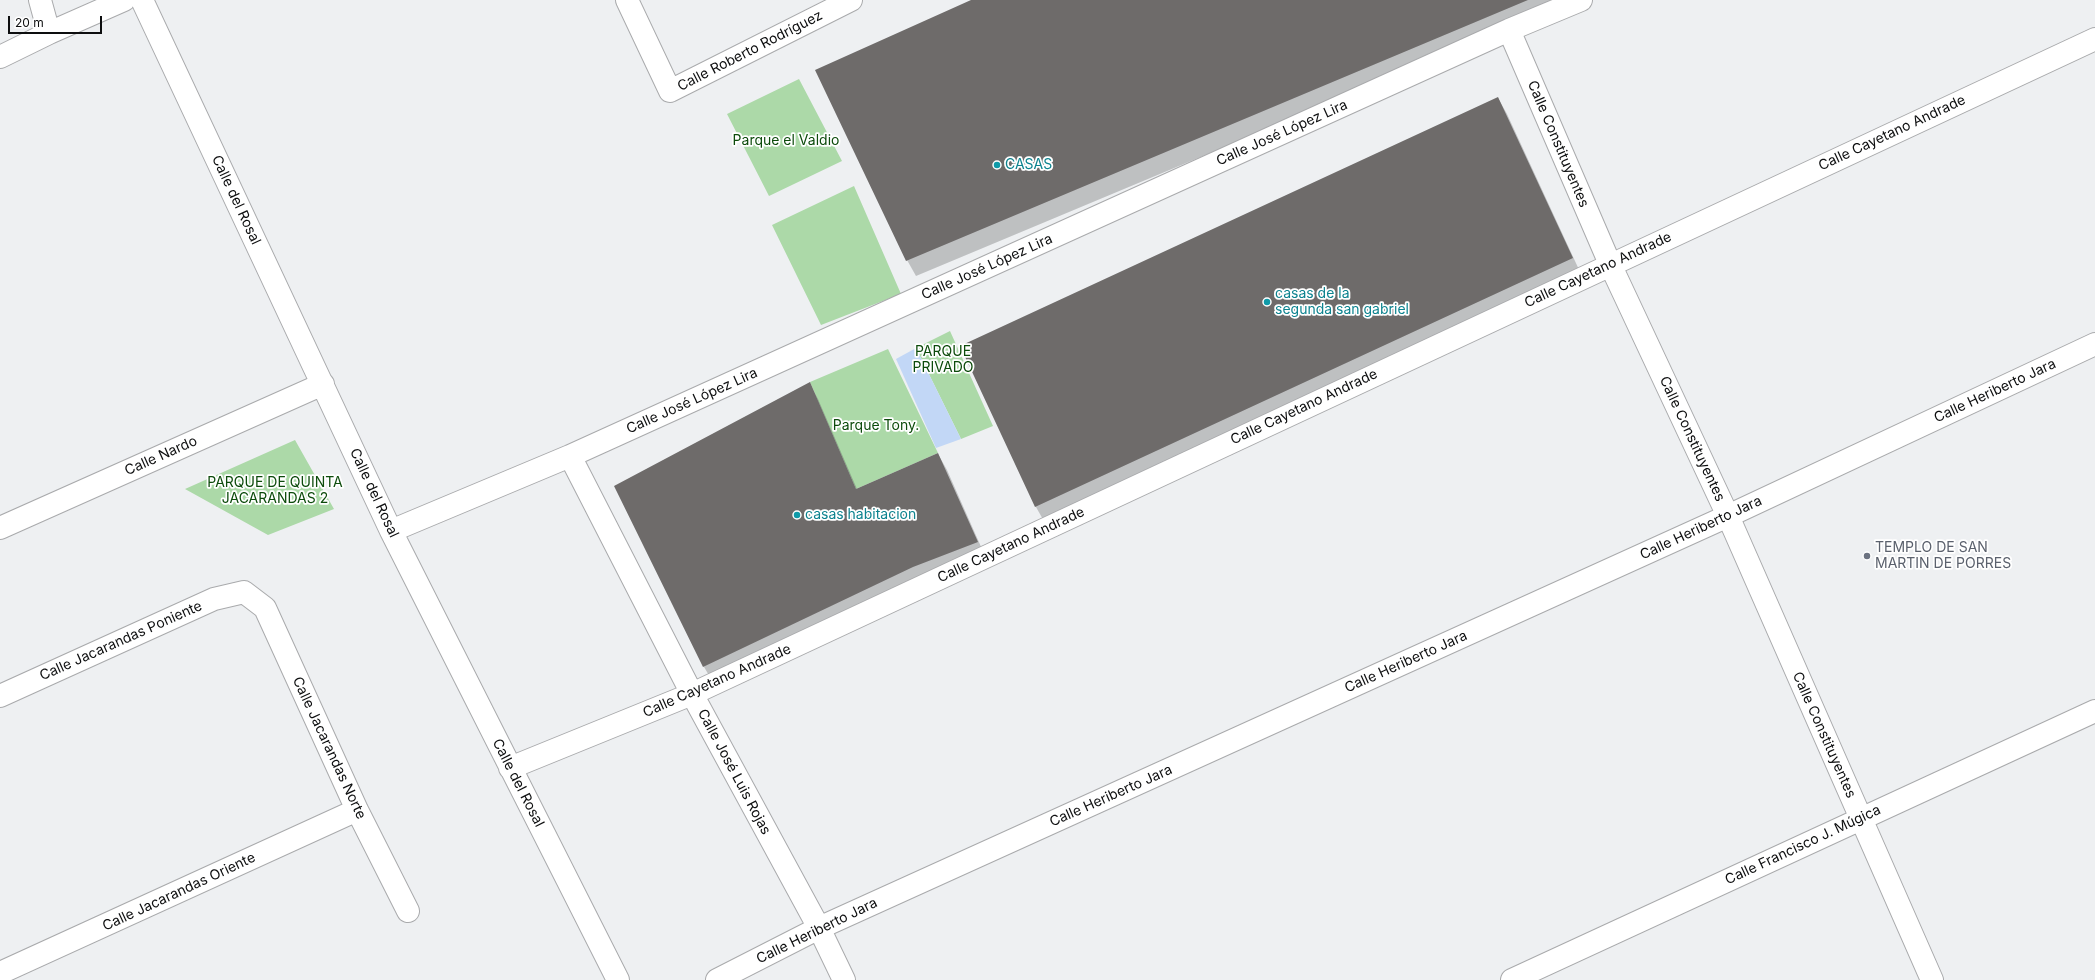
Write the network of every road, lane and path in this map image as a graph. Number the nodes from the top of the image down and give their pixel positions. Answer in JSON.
{"nodes":[{"id":1,"x":40,"y":0,"type":"edge"},
{"id":2,"x":124,"y":0,"type":"edge"},
{"id":3,"x":142,"y":0,"type":"edge"},
{"id":4,"x":627,"y":0,"type":"edge"},
{"id":5,"x":851,"y":0,"type":"edge"},
{"id":6,"x":1581,"y":0,"type":"edge"},
{"id":7,"x":1509,"y":30,"type":"junction"},
{"id":8,"x":48,"y":33,"type":"junction"},
{"id":9,"x":2095,"y":39,"type":"edge"},
{"id":10,"x":0,"y":57,"type":"edge"},
{"id":11,"x":1610,"y":264,"type":"junction"},
{"id":12,"x":2095,"y":344,"type":"edge"},
{"id":13,"x":323,"y":384,"type":"junction"},
{"id":14,"x":570,"y":456,"type":"junction"},
{"id":15,"x":1728,"y":516,"type":"junction"},
{"id":16,"x":0,"y":528,"type":"edge"},
{"id":17,"x":391,"y":531,"type":"junction"},
{"id":18,"x":244,"y":592,"type":"joint"},
{"id":19,"x":692,"y":694,"type":"junction"},
{"id":20,"x":0,"y":696,"type":"edge"},
{"id":21,"x":2095,"y":711,"type":"edge"},
{"id":22,"x":510,"y":768,"type":"junction"},
{"id":23,"x":357,"y":810,"type":"junction"},
{"id":24,"x":1861,"y":819,"type":"junction"},
{"id":25,"x":408,"y":911,"type":"dead end"},
{"id":26,"x":819,"y":928,"type":"junction"},
{"id":27,"x":0,"y":973,"type":"edge"},
{"id":28,"x":618,"y":980,"type":"edge"},
{"id":29,"x":717,"y":980,"type":"edge"},
{"id":30,"x":844,"y":980,"type":"edge"},
{"id":31,"x":1512,"y":980,"type":"edge"},
{"id":32,"x":1932,"y":980,"type":"edge"}],
"edges":[{"from":1,"to":8,"type":"street"},
{"from":2,"to":8,"type":"street"},
{"from":3,"to":13,"type":"street","name":"Calle del Rosal"},
{"from":4,"to":5,"type":"street","name":"Calle Roberto Rodríguez"},
{"from":6,"to":7,"type":"street","name":"Calle José López Lira"},
{"from":7,"to":11,"type":"street","name":"Calle Constituyentes"},
{"from":7,"to":14,"type":"street","name":"Calle José López Lira"},
{"from":8,"to":10,"type":"street"},
{"from":9,"to":11,"type":"street","name":"Calle Cayetano Andrade"},
{"from":11,"to":15,"type":"street","name":"Calle Constituyentes"},
{"from":11,"to":19,"type":"street","name":"Calle Cayetano Andrade"},
{"from":12,"to":15,"type":"street","name":"Calle Heriberto Jara"},
{"from":13,"to":16,"type":"street","name":"Calle Nardo"},
{"from":13,"to":17,"type":"street","name":"Calle del Rosal"},
{"from":14,"to":17,"type":"street","name":"Calle José López Lira"},
{"from":14,"to":19,"type":"street","name":"Calle José Luis Rojas"},
{"from":15,"to":24,"type":"street","name":"Calle Constituyentes"},
{"from":15,"to":26,"type":"street","name":"Calle Heriberto Jara"},
{"from":17,"to":22,"type":"street","name":"Calle del Rosal"},
{"from":18,"to":20,"type":"street","name":"Calle Jacarandas Poniente"},
{"from":18,"to":23,"type":"street","name":"Calle Jacarandas Norte"},
{"from":19,"to":22,"type":"street","name":"Calle Cayetano Andrade"},
{"from":19,"to":26,"type":"street","name":"Calle José Luis Rojas"},
{"from":21,"to":24,"type":"street","name":"Calle Francisco J. Múgica"},
{"from":22,"to":28,"type":"street","name":"Calle del Rosal"},
{"from":23,"to":25,"type":"street","name":"Calle Jacarandas Norte"},
{"from":23,"to":27,"type":"street","name":"Calle Jacarandas Oriente"},
{"from":24,"to":31,"type":"street","name":"Calle Francisco J. Múgica"},
{"from":24,"to":32,"type":"street","name":"Calle Constituyentes"},
{"from":26,"to":29,"type":"street","name":"Calle Heriberto Jara"},
{"from":26,"to":30,"type":"street","name":"Calle José Luis Rojas"}]}
